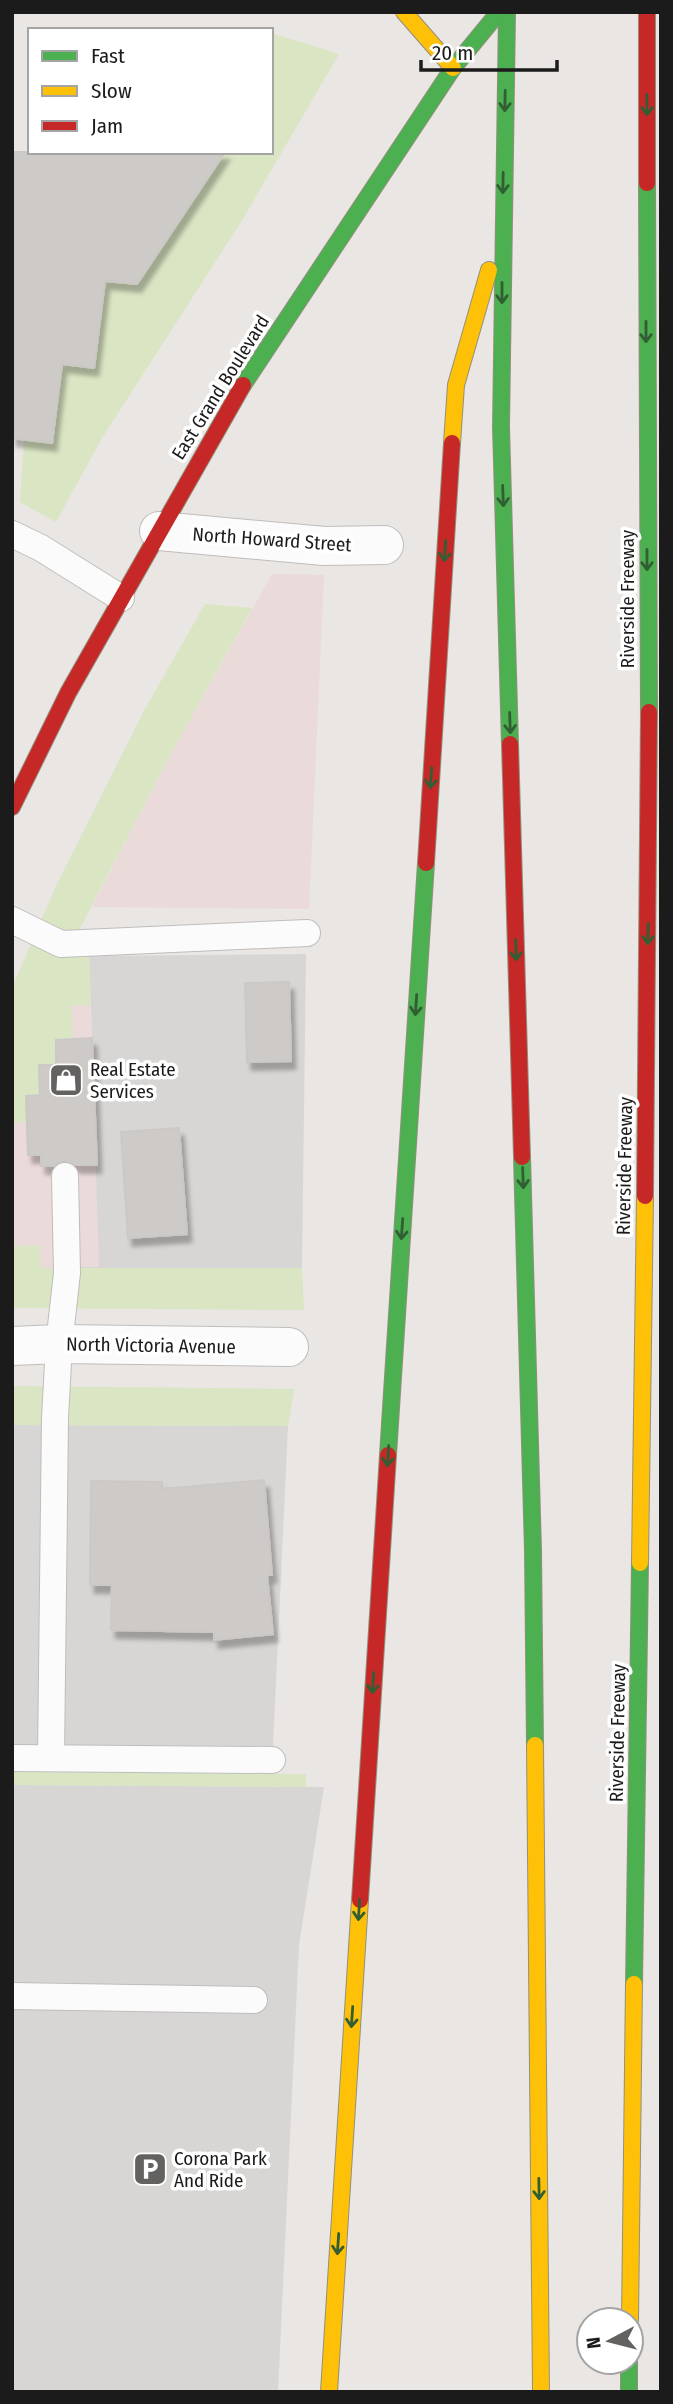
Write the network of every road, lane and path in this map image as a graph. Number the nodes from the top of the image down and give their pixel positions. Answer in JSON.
{"nodes":[{"id":1,"x":404,"y":12,"type":"edge"},
{"id":2,"x":499,"y":12,"type":"edge"},
{"id":3,"x":507,"y":12,"type":"edge"},
{"id":4,"x":647,"y":12,"type":"edge"},
{"id":5,"x":453,"y":68,"type":"junction"},
{"id":6,"x":502,"y":224,"type":"junction"},
{"id":7,"x":159,"y":531,"type":"junction"},
{"id":8,"x":12,"y":534,"type":"edge"},
{"id":9,"x":384,"y":545,"type":"dead end"},
{"id":10,"x":121,"y":598,"type":"junction"},
{"id":11,"x":12,"y":807,"type":"edge"},
{"id":12,"x":12,"y":920,"type":"edge"},
{"id":13,"x":307,"y":933,"type":"dead end"},
{"id":14,"x":65,"y":1176,"type":"dead end"},
{"id":15,"x":59,"y":1344,"type":"junction"},
{"id":16,"x":12,"y":1346,"type":"edge"},
{"id":17,"x":289,"y":1347,"type":"dead end"},
{"id":18,"x":12,"y":1758,"type":"edge"},
{"id":19,"x":51,"y":1758,"type":"junction"},
{"id":20,"x":272,"y":1760,"type":"dead end"},
{"id":21,"x":12,"y":1996,"type":"edge"},
{"id":22,"x":254,"y":2000,"type":"dead end"},
{"id":23,"x":630,"y":2306,"type":"edge"},
{"id":24,"x":329,"y":2392,"type":"edge"},
{"id":25,"x":541,"y":2392,"type":"edge"}],
"edges":[{"from":1,"to":5,"type":"main road"},
{"from":2,"to":5,"type":"main road","name":"East Grand Boulevard"},
{"from":3,"to":6,"type":"main road","one_way":true},
{"from":4,"to":23,"type":"main road","name":"Riverside Freeway","one_way":true},
{"from":5,"to":7,"type":"main road","name":"East Grand Boulevard"},
{"from":6,"to":24,"type":"main road","one_way":true},
{"from":6,"to":25,"type":"main road","one_way":true},
{"from":7,"to":9,"type":"street","name":"North Howard Street"},
{"from":7,"to":10,"type":"main road","name":"East Grand Boulevard"},
{"from":8,"to":10,"type":"lane"},
{"from":10,"to":11,"type":"main road","name":"East Grand Boulevard"},
{"from":12,"to":13,"type":"lane"},
{"from":14,"to":15,"type":"lane"},
{"from":15,"to":16,"type":"street","name":"North Victoria Avenue"},
{"from":15,"to":17,"type":"street","name":"North Victoria Avenue"},
{"from":15,"to":19,"type":"lane"},
{"from":18,"to":19,"type":"lane"},
{"from":19,"to":20,"type":"lane"},
{"from":21,"to":22,"type":"lane"}]}
